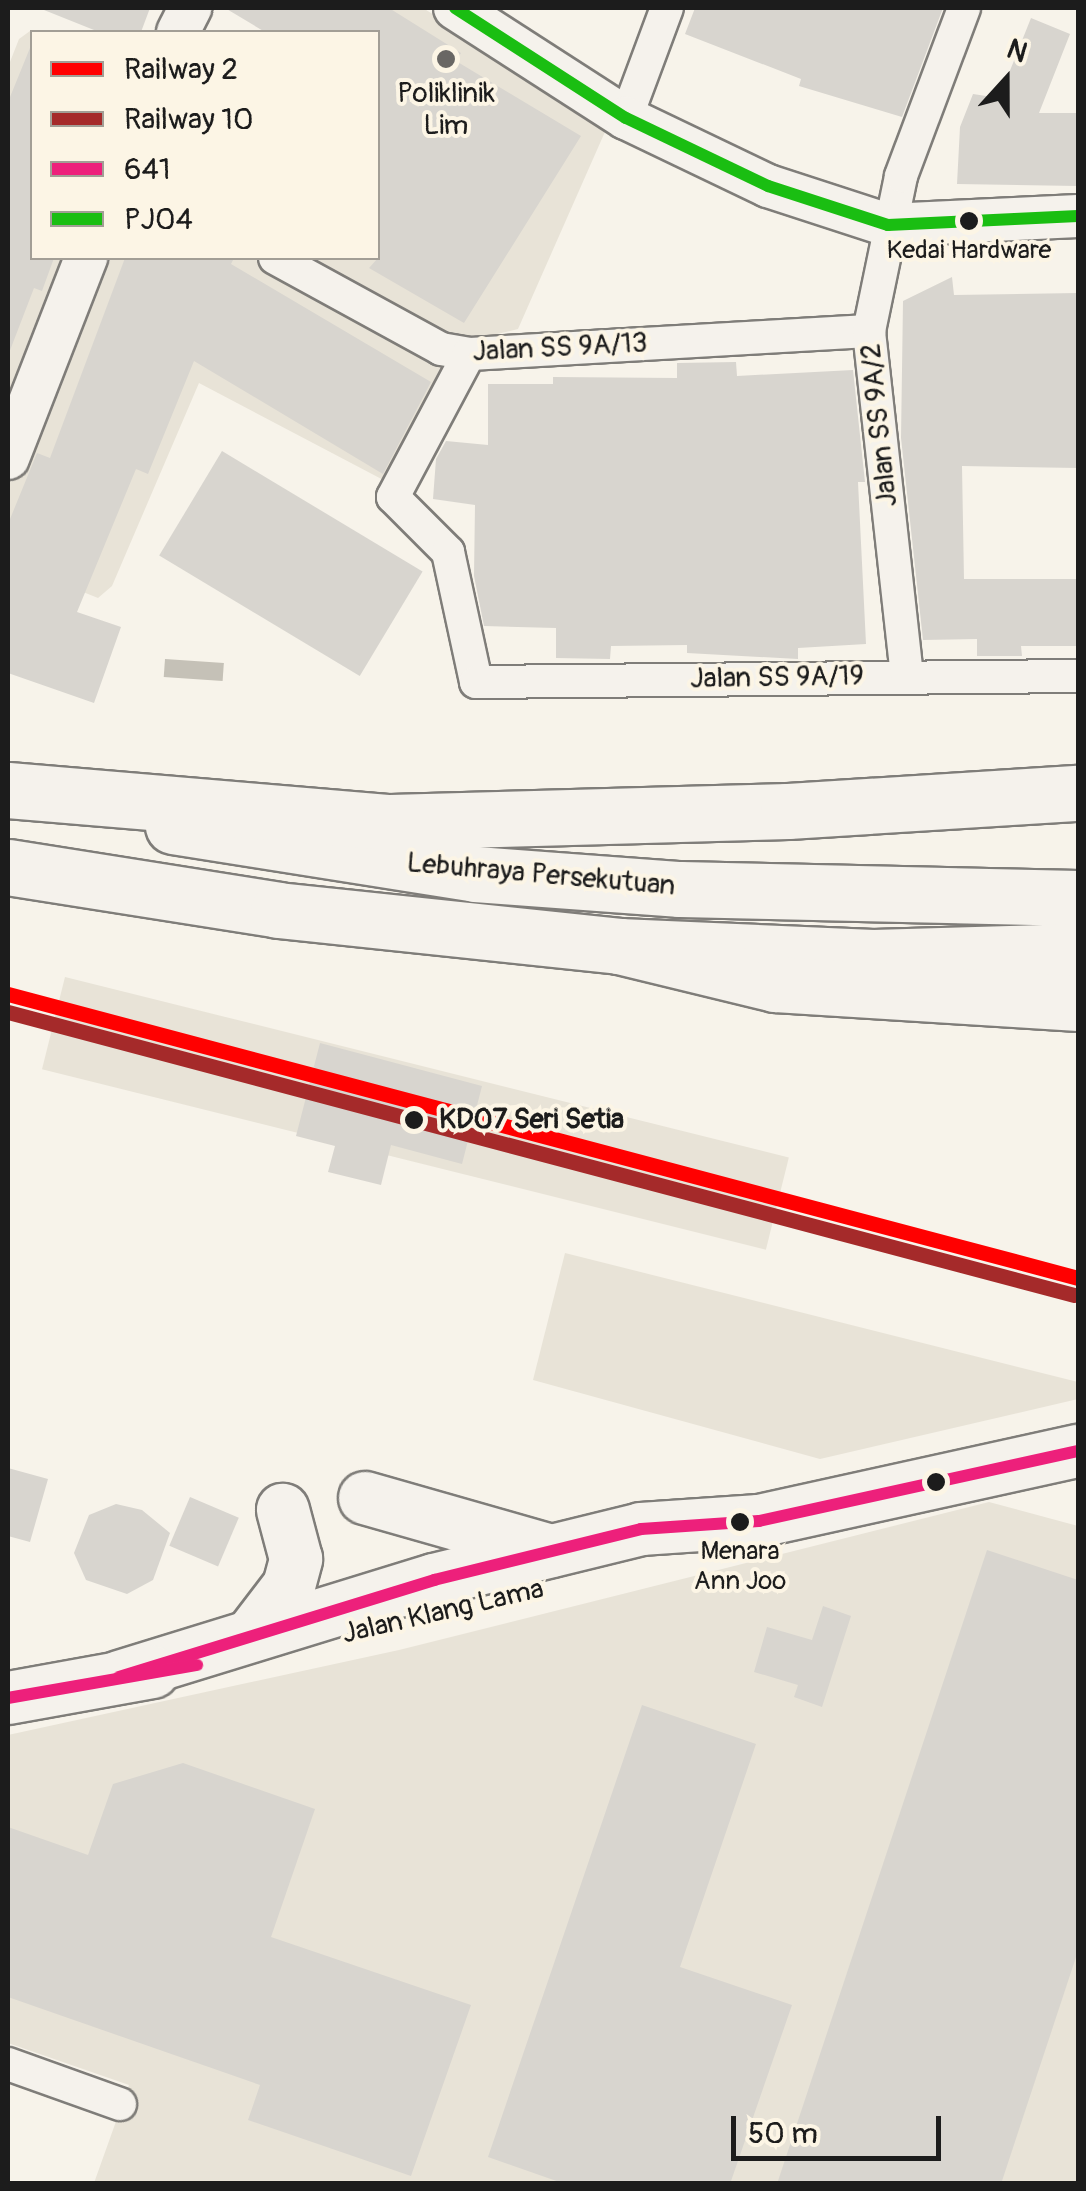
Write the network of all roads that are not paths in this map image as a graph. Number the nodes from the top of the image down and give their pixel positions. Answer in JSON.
{"nodes":[{"id":1,"x":455,"y":8,"type":"edge"},
{"id":2,"x":668,"y":8,"type":"edge"},
{"id":3,"x":964,"y":8,"type":"edge"},
{"id":4,"x":626,"y":118,"type":"junction"},
{"id":5,"x":1078,"y":216,"type":"edge"},
{"id":6,"x":888,"y":225,"type":"junction"},
{"id":7,"x":85,"y":260,"type":"edge"},
{"id":8,"x":279,"y":260,"type":"edge"},
{"id":9,"x":869,"y":331,"type":"junction"},
{"id":10,"x":470,"y":354,"type":"junction"},
{"id":11,"x":8,"y":458,"type":"edge"},
{"id":12,"x":907,"y":676,"type":"junction"},
{"id":13,"x":1078,"y":676,"type":"edge"},
{"id":14,"x":8,"y":790,"type":"edge"},
{"id":15,"x":1078,"y":793,"type":"edge"},
{"id":16,"x":8,"y":799,"type":"edge"},
{"id":17,"x":8,"y":866,"type":"edge"},
{"id":18,"x":1078,"y":898,"type":"edge"},
{"id":19,"x":619,"y":946,"type":"junction"},
{"id":20,"x":1078,"y":951,"type":"edge"},
{"id":21,"x":1078,"y":1004,"type":"edge"},
{"id":22,"x":1078,"y":1451,"type":"edge"},
{"id":23,"x":365,"y":1498,"type":"dead end"},
{"id":24,"x":283,"y":1510,"type":"dead end"},
{"id":25,"x":759,"y":1521,"type":"junction"},
{"id":26,"x":557,"y":1552,"type":"junction"},
{"id":27,"x":253,"y":1633,"type":"junction"},
{"id":28,"x":119,"y":1677,"type":"junction"},
{"id":29,"x":8,"y":1698,"type":"edge"},
{"id":30,"x":8,"y":2064,"type":"edge"},
{"id":31,"x":120,"y":2104,"type":"dead end"}],
"edges":[{"from":1,"to":4,"type":"street"},
{"from":2,"to":4,"type":"street"},
{"from":3,"to":6,"type":"street","name":"Jalan SS 9A/2"},
{"from":4,"to":6,"type":"street"},
{"from":5,"to":6,"type":"street"},
{"from":6,"to":9,"type":"street","name":"Jalan SS 9A/2"},
{"from":7,"to":11,"type":"street"},
{"from":8,"to":10,"type":"street","name":"Jalan SS 9A/13"},
{"from":9,"to":10,"type":"street","name":"Jalan SS 9A/13"},
{"from":9,"to":12,"type":"street","name":"Jalan SS 9A/2"},
{"from":10,"to":12,"type":"street","name":"Jalan SS 9A/19"},
{"from":12,"to":13,"type":"street","name":"Jalan SS 9A/19"},
{"from":14,"to":15,"type":"highway"},
{"from":16,"to":18,"type":"highway","name":"Lebuhraya Persekutuan"},
{"from":17,"to":19,"type":"highway"},
{"from":19,"to":20,"type":"highway"},
{"from":19,"to":21,"type":"highway"},
{"from":22,"to":25,"type":"main road","name":"Jalan Klang Lama"},
{"from":23,"to":26,"type":"main road"},
{"from":24,"to":27,"type":"main road"},
{"from":25,"to":26,"type":"main road","name":"Jalan Klang Lama"},
{"from":25,"to":28,"type":"main road","name":"Jalan Klang Lama"},
{"from":26,"to":27,"type":"main road","name":"Jalan Klang Lama"},
{"from":27,"to":28,"type":"main road","name":"Jalan Klang Lama"},
{"from":28,"to":29,"type":"main road","name":"Jalan Klang Lama"},
{"from":30,"to":31,"type":"street"}]}
